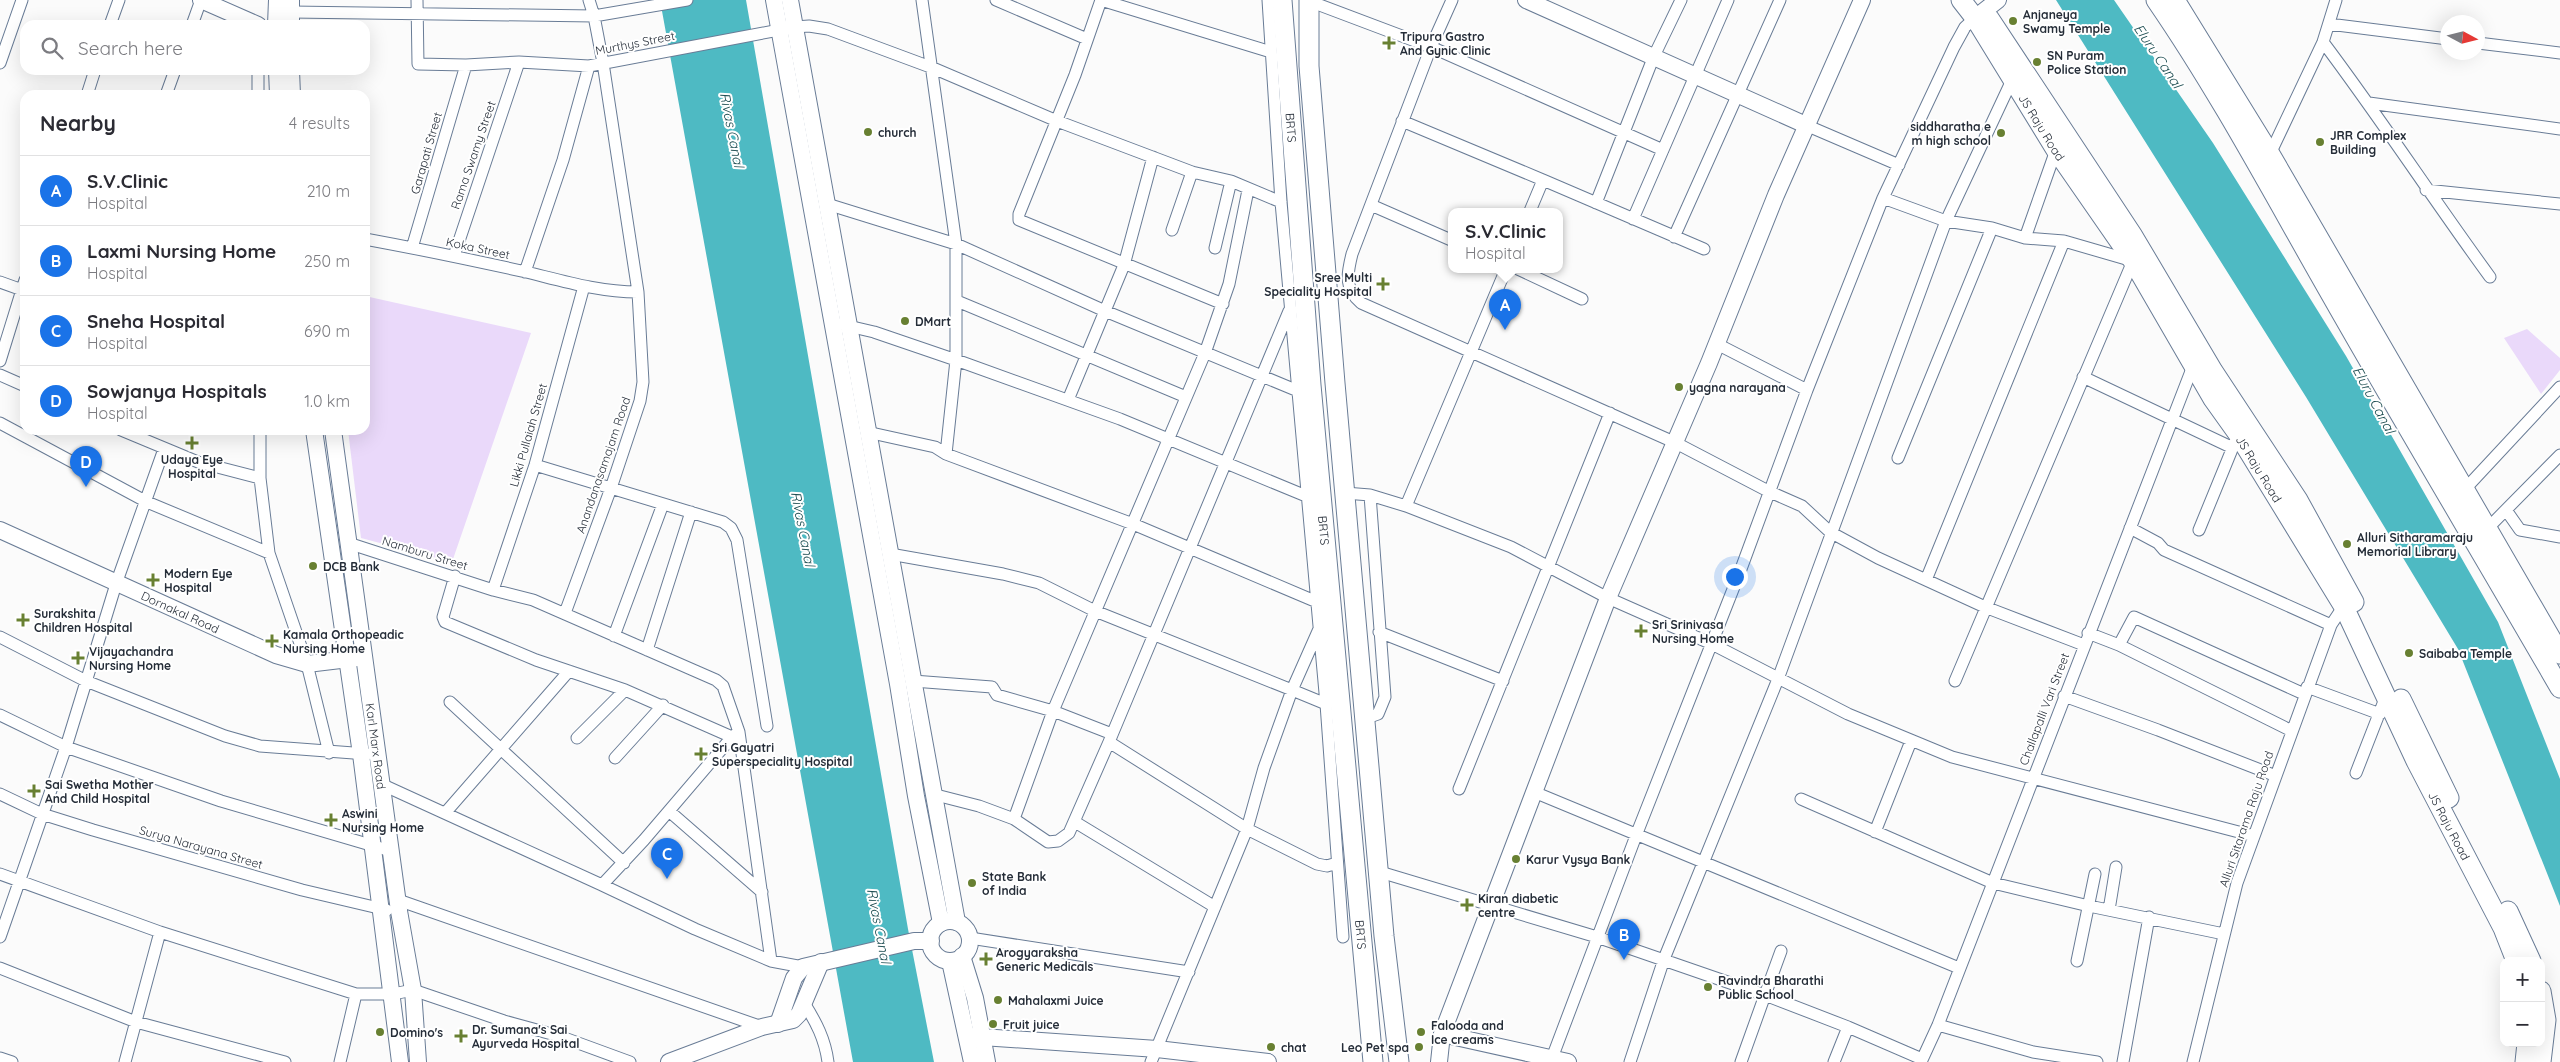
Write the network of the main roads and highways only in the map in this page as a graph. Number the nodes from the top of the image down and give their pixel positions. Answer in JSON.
{"nodes":[{"id":1,"x":1282,"y":0,"type":"edge"},
{"id":2,"x":1309,"y":0,"type":"edge"},
{"id":3,"x":1961,"y":0,"type":"edge"},
{"id":4,"x":2156,"y":0,"type":"edge"},
{"id":5,"x":2175,"y":0,"type":"edge"},
{"id":6,"x":1984,"y":7,"type":"edge"},
{"id":7,"x":2346,"y":600,"type":"junction"},
{"id":8,"x":2560,"y":654,"type":"edge"},
{"id":9,"x":2560,"y":688,"type":"edge"},
{"id":10,"x":2514,"y":957,"type":"edge"},
{"id":11,"x":2529,"y":957,"type":"edge"},
{"id":12,"x":2543,"y":1002,"type":"edge"},
{"id":13,"x":2527,"y":1047,"type":"edge"},
{"id":14,"x":1373,"y":1062,"type":"edge"},
{"id":15,"x":1399,"y":1062,"type":"edge"},
{"id":16,"x":2525,"y":1062,"type":"edge"},
{"id":17,"x":2541,"y":1062,"type":"edge"}],
"edges":[{"from":1,"to":14,"type":"main road","name":"BRTS"},
{"from":2,"to":15,"type":"main road"},
{"from":3,"to":6,"type":"main road","name":"JS Raju Road"},
{"from":4,"to":9,"type":"main road"},
{"from":5,"to":8,"type":"main road"},
{"from":6,"to":7,"type":"main road","name":"JS Raju Road"},
{"from":6,"to":7,"type":"main road","name":"JS Raju Road"},
{"from":7,"to":10,"type":"main road","name":"JS Raju Road"},
{"from":7,"to":11,"type":"main road","name":"JS Raju Road"},
{"from":12,"to":17,"type":"main road"},
{"from":13,"to":16,"type":"main road"}]}
